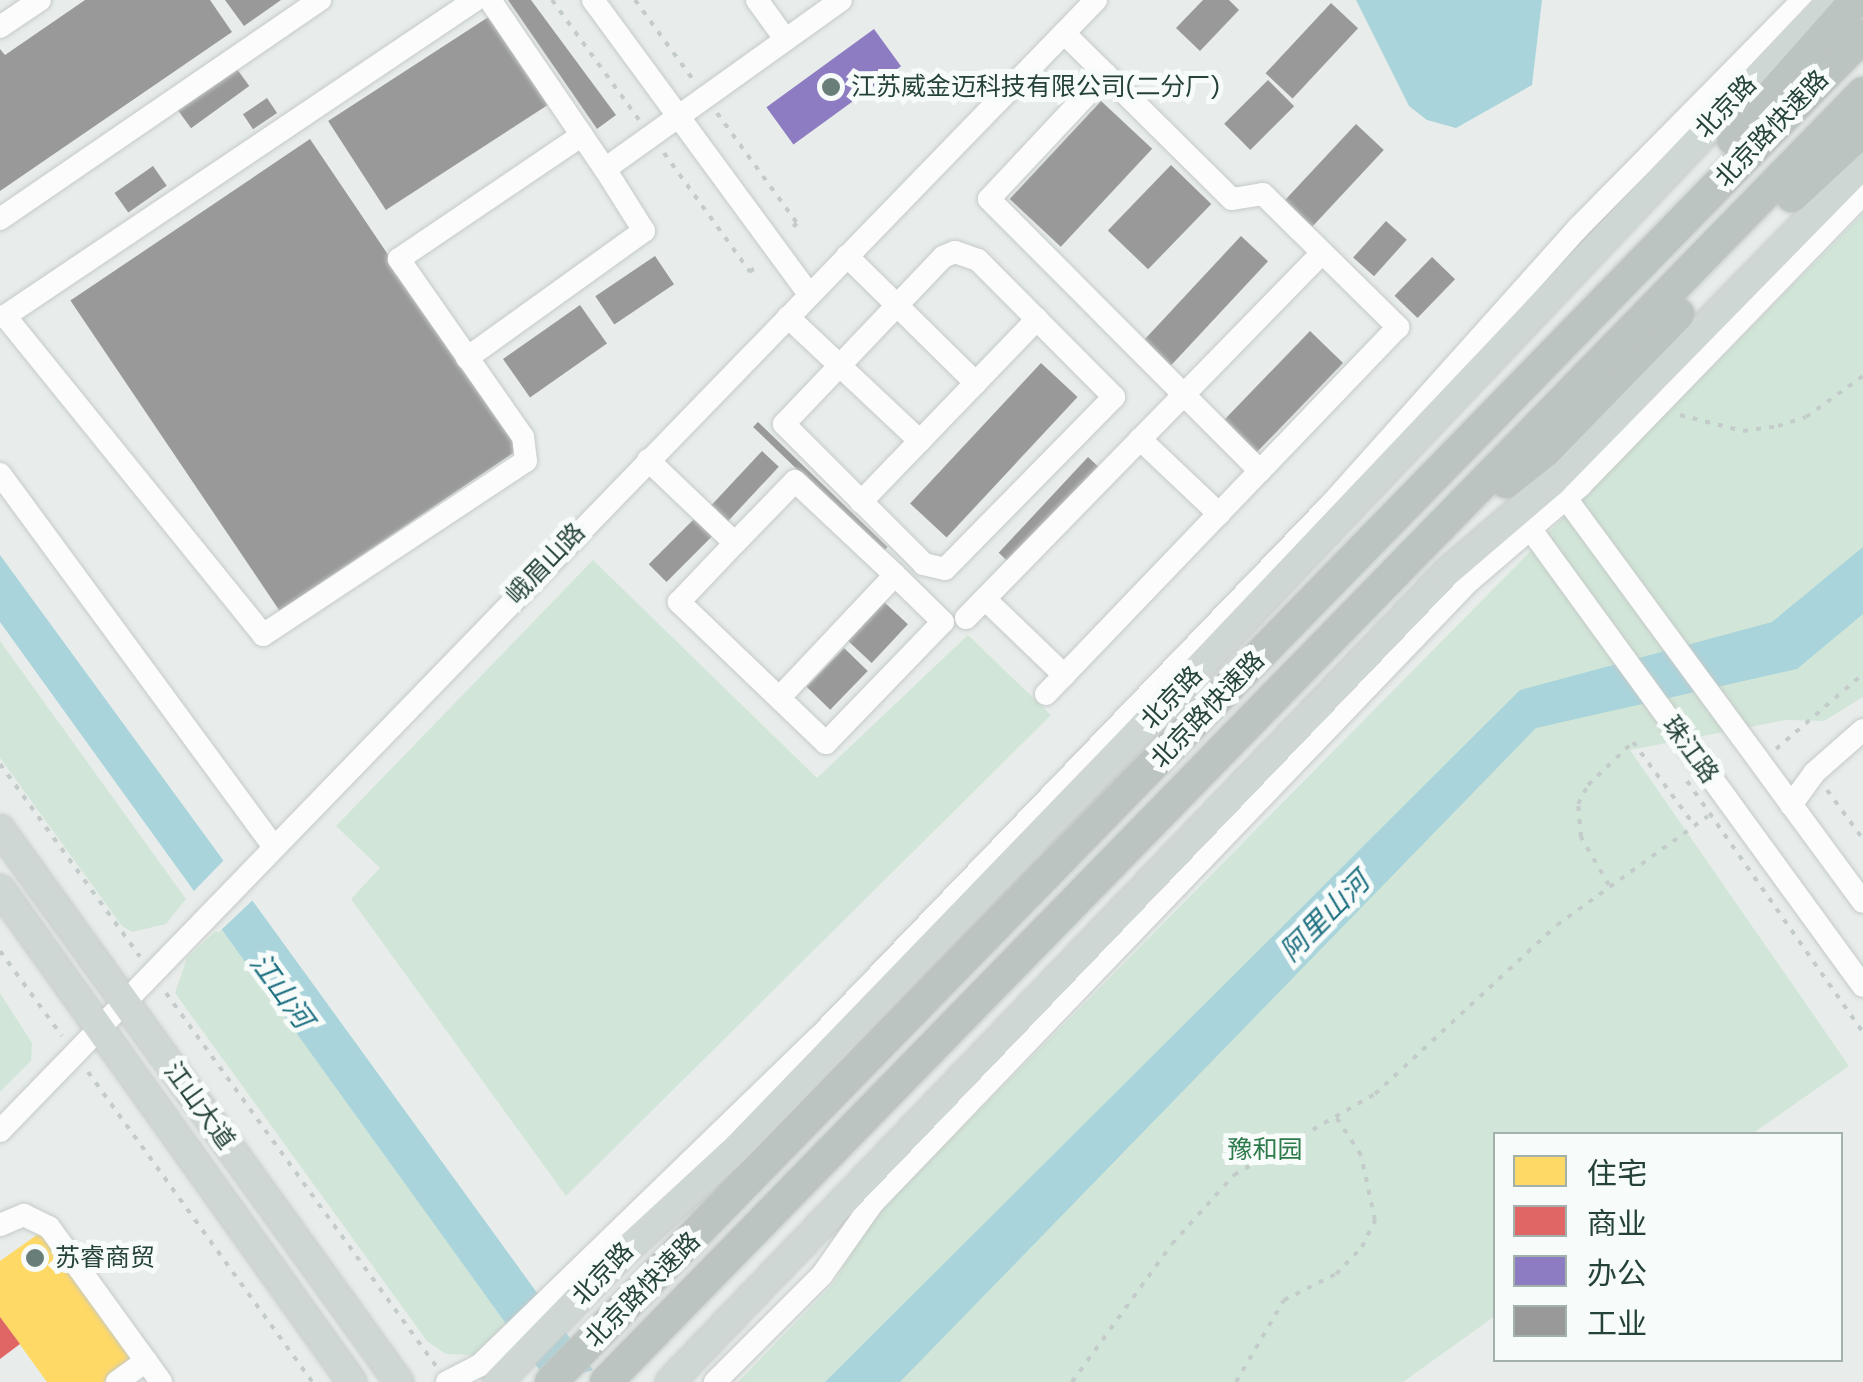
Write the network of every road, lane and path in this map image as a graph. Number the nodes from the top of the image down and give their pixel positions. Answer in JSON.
{"nodes":[{"id":1,"x":40,"y":0,"type":"edge"},
{"id":2,"x":320,"y":0,"type":"edge"},
{"id":3,"x":474,"y":0,"type":"edge"},
{"id":4,"x":490,"y":0,"type":"edge"},
{"id":5,"x":592,"y":0,"type":"edge"},
{"id":6,"x":758,"y":0,"type":"edge"},
{"id":7,"x":841,"y":0,"type":"edge"},
{"id":8,"x":1096,"y":0,"type":"edge"},
{"id":9,"x":1802,"y":0,"type":"edge"},
{"id":10,"x":1831,"y":0,"type":"edge"},
{"id":11,"x":1856,"y":0,"type":"edge"},
{"id":12,"x":0,"y":27,"type":"edge"},
{"id":13,"x":1064,"y":33,"type":"junction"},
{"id":14,"x":1863,"y":36,"type":"edge"},
{"id":15,"x":786,"y":40,"type":"junction"},
{"id":16,"x":1106,"y":74,"type":"junction"},
{"id":17,"x":1863,"y":93,"type":"edge"},
{"id":18,"x":678,"y":118,"type":"junction"},
{"id":19,"x":1863,"y":130,"type":"edge"},
{"id":20,"x":582,"y":135,"type":"junction"},
{"id":21,"x":1863,"y":164,"type":"edge"},
{"id":22,"x":605,"y":169,"type":"junction"},
{"id":23,"x":1863,"y":194,"type":"edge"},
{"id":24,"x":0,"y":219,"type":"edge"},
{"id":25,"x":1322,"y":253,"type":"junction"},
{"id":26,"x":847,"y":256,"type":"junction"},
{"id":27,"x":810,"y":294,"type":"junction"},
{"id":28,"x":896,"y":304,"type":"junction"},
{"id":29,"x":788,"y":316,"type":"junction"},
{"id":30,"x":1037,"y":319,"type":"junction"},
{"id":31,"x":467,"y":358,"type":"junction"},
{"id":32,"x":838,"y":364,"type":"junction"},
{"id":33,"x":1863,"y":376,"type":"edge"},
{"id":34,"x":976,"y":383,"type":"junction"},
{"id":35,"x":1183,"y":396,"type":"junction"},
{"id":36,"x":1656,"y":408,"type":"junction"},
{"id":37,"x":1140,"y":439,"type":"junction"},
{"id":38,"x":920,"y":441,"type":"junction"},
{"id":39,"x":648,"y":460,"type":"junction"},
{"id":40,"x":1442,"y":468,"type":"junction"},
{"id":41,"x":1260,"y":472,"type":"junction"},
{"id":42,"x":0,"y":474,"type":"edge"},
{"id":43,"x":1560,"y":490,"type":"junction"},
{"id":44,"x":861,"y":502,"type":"junction"},
{"id":45,"x":1219,"y":514,"type":"junction"},
{"id":46,"x":1524,"y":520,"type":"junction"},
{"id":47,"x":735,"y":543,"type":"junction"},
{"id":48,"x":1404,"y":562,"type":"junction"},
{"id":49,"x":894,"y":576,"type":"junction"},
{"id":50,"x":985,"y":599,"type":"junction"},
{"id":51,"x":966,"y":618,"type":"dead end"},
{"id":52,"x":1863,"y":674,"type":"edge"},
{"id":53,"x":1064,"y":675,"type":"junction"},
{"id":54,"x":1046,"y":694,"type":"dead end"},
{"id":55,"x":779,"y":698,"type":"junction"},
{"id":56,"x":1863,"y":730,"type":"edge"},
{"id":57,"x":1684,"y":742,"type":"junction"},
{"id":58,"x":1775,"y":750,"type":"dead end"},
{"id":59,"x":0,"y":764,"type":"edge"},
{"id":60,"x":1792,"y":805,"type":"junction"},
{"id":61,"x":1708,"y":816,"type":"junction"},
{"id":62,"x":1695,"y":826,"type":"junction"},
{"id":63,"x":0,"y":829,"type":"edge"},
{"id":64,"x":273,"y":846,"type":"junction"},
{"id":65,"x":1609,"y":885,"type":"junction"},
{"id":66,"x":0,"y":889,"type":"edge"},
{"id":67,"x":1863,"y":902,"type":"edge"},
{"id":68,"x":0,"y":951,"type":"edge"},
{"id":69,"x":152,"y":974,"type":"junction"},
{"id":70,"x":1863,"y":986,"type":"edge"},
{"id":71,"x":125,"y":1003,"type":"junction"},
{"id":72,"x":101,"y":1030,"type":"junction"},
{"id":73,"x":1863,"y":1032,"type":"edge"},
{"id":74,"x":76,"y":1056,"type":"junction"},
{"id":75,"x":1336,"y":1117,"type":"junction"},
{"id":76,"x":0,"y":1131,"type":"edge"},
{"id":77,"x":0,"y":1225,"type":"edge"},
{"id":78,"x":556,"y":1307,"type":"junction"},
{"id":79,"x":511,"y":1350,"type":"junction"},
{"id":80,"x":146,"y":1361,"type":"junction"},
{"id":81,"x":117,"y":1382,"type":"edge"},
{"id":82,"x":161,"y":1382,"type":"edge"},
{"id":83,"x":312,"y":1382,"type":"edge"},
{"id":84,"x":352,"y":1382,"type":"edge"},
{"id":85,"x":399,"y":1382,"type":"edge"},
{"id":86,"x":447,"y":1382,"type":"edge"},
{"id":87,"x":498,"y":1382,"type":"edge"},
{"id":88,"x":552,"y":1382,"type":"edge"},
{"id":89,"x":606,"y":1382,"type":"edge"},
{"id":90,"x":670,"y":1382,"type":"edge"},
{"id":91,"x":714,"y":1382,"type":"edge"},
{"id":92,"x":1072,"y":1382,"type":"edge"},
{"id":93,"x":1236,"y":1382,"type":"edge"}],
"edges":[{"from":1,"to":12,"type":"street"},
{"from":2,"to":24,"type":"street"},
{"from":3,"to":31,"type":"street"},
{"from":4,"to":20,"type":"street"},
{"from":5,"to":18,"type":"street"},
{"from":6,"to":15,"type":"street"},
{"from":7,"to":15,"type":"street"},
{"from":8,"to":13,"type":"street","name":"峨眉山路"},
{"from":9,"to":78,"type":"street"},
{"from":10,"to":78,"type":"main road","name":"北京路"},
{"from":11,"to":40,"type":"highway"},
{"from":13,"to":16,"type":"street"},
{"from":13,"to":26,"type":"street","name":"峨眉山路"},
{"from":14,"to":40,"type":"highway","name":"北京路快速路"},
{"from":15,"to":18,"type":"street"},
{"from":16,"to":25,"type":"street"},
{"from":16,"to":35,"type":"street"},
{"from":17,"to":48,"type":"highway","name":"北京路快速路"},
{"from":18,"to":22,"type":"street"},
{"from":18,"to":27,"type":"street"},
{"from":19,"to":48,"type":"highway"},
{"from":20,"to":22,"type":"street"},
{"from":20,"to":31,"type":"street"},
{"from":21,"to":43,"type":"main road"},
{"from":22,"to":31,"type":"street"},
{"from":23,"to":36,"type":"street"},
{"from":25,"to":35,"type":"street"},
{"from":25,"to":41,"type":"street"},
{"from":26,"to":27,"type":"street","name":"峨眉山路"},
{"from":26,"to":28,"type":"street"},
{"from":27,"to":29,"type":"street","name":"峨眉山路"},
{"from":28,"to":30,"type":"street"},
{"from":28,"to":32,"type":"street"},
{"from":28,"to":34,"type":"street"},
{"from":29,"to":32,"type":"street"},
{"from":29,"to":39,"type":"street","name":"峨眉山路"},
{"from":30,"to":34,"type":"street"},
{"from":30,"to":44,"type":"street"},
{"from":32,"to":38,"type":"street"},
{"from":32,"to":44,"type":"street"},
{"from":33,"to":36,"type":"path"},
{"from":34,"to":38,"type":"street"},
{"from":35,"to":37,"type":"street"},
{"from":35,"to":41,"type":"street"},
{"from":36,"to":43,"type":"street"},
{"from":37,"to":45,"type":"street"},
{"from":37,"to":50,"type":"street"},
{"from":38,"to":44,"type":"street"},
{"from":39,"to":47,"type":"street"},
{"from":39,"to":64,"type":"street","name":"峨眉山路"},
{"from":40,"to":88,"type":"highway","name":"北京路快速路"},
{"from":41,"to":45,"type":"street"},
{"from":42,"to":64,"type":"street"},
{"from":43,"to":46,"type":"main road"},
{"from":43,"to":60,"type":"street","name":"珠江路"},
{"from":45,"to":53,"type":"street"},
{"from":46,"to":57,"type":"street","name":"珠江路"},
{"from":46,"to":90,"type":"main road"},
{"from":46,"to":91,"type":"street"},
{"from":47,"to":49,"type":"street"},
{"from":47,"to":55,"type":"street"},
{"from":48,"to":89,"type":"highway","name":"北京路快速路"},
{"from":49,"to":55,"type":"street"},
{"from":49,"to":55,"type":"street"},
{"from":50,"to":51,"type":"street"},
{"from":50,"to":53,"type":"street"},
{"from":52,"to":58,"type":"path"},
{"from":53,"to":54,"type":"street"},
{"from":56,"to":60,"type":"street"},
{"from":57,"to":61,"type":"path"},
{"from":57,"to":70,"type":"street","name":"珠江路"},
{"from":59,"to":69,"type":"path"},
{"from":60,"to":67,"type":"street","name":"珠江路"},
{"from":61,"to":62,"type":"path"},
{"from":61,"to":73,"type":"path"},
{"from":62,"to":65,"type":"path"},
{"from":62,"to":65,"type":"path"},
{"from":63,"to":71,"type":"main road","name":"江山大道"},
{"from":64,"to":69,"type":"street","name":"峨眉山路"},
{"from":65,"to":75,"type":"path"},
{"from":66,"to":72,"type":"main road","name":"江山大道"},
{"from":68,"to":74,"type":"path"},
{"from":69,"to":71,"type":"street","name":"峨眉山路"},
{"from":69,"to":86,"type":"path"},
{"from":71,"to":72,"type":"street","name":"峨眉山路"},
{"from":71,"to":85,"type":"main road","name":"江山大道"},
{"from":72,"to":74,"type":"street","name":"峨眉山路"},
{"from":72,"to":84,"type":"main road","name":"江山大道"},
{"from":74,"to":76,"type":"street","name":"峨眉山路"},
{"from":74,"to":83,"type":"path"},
{"from":75,"to":92,"type":"path"},
{"from":75,"to":93,"type":"path"},
{"from":77,"to":80,"type":"street"},
{"from":78,"to":79,"type":"main road","name":"北京路"},
{"from":79,"to":86,"type":"street"},
{"from":79,"to":87,"type":"main road","name":"北京路"},
{"from":80,"to":81,"type":"street"},
{"from":80,"to":82,"type":"street"}]}
